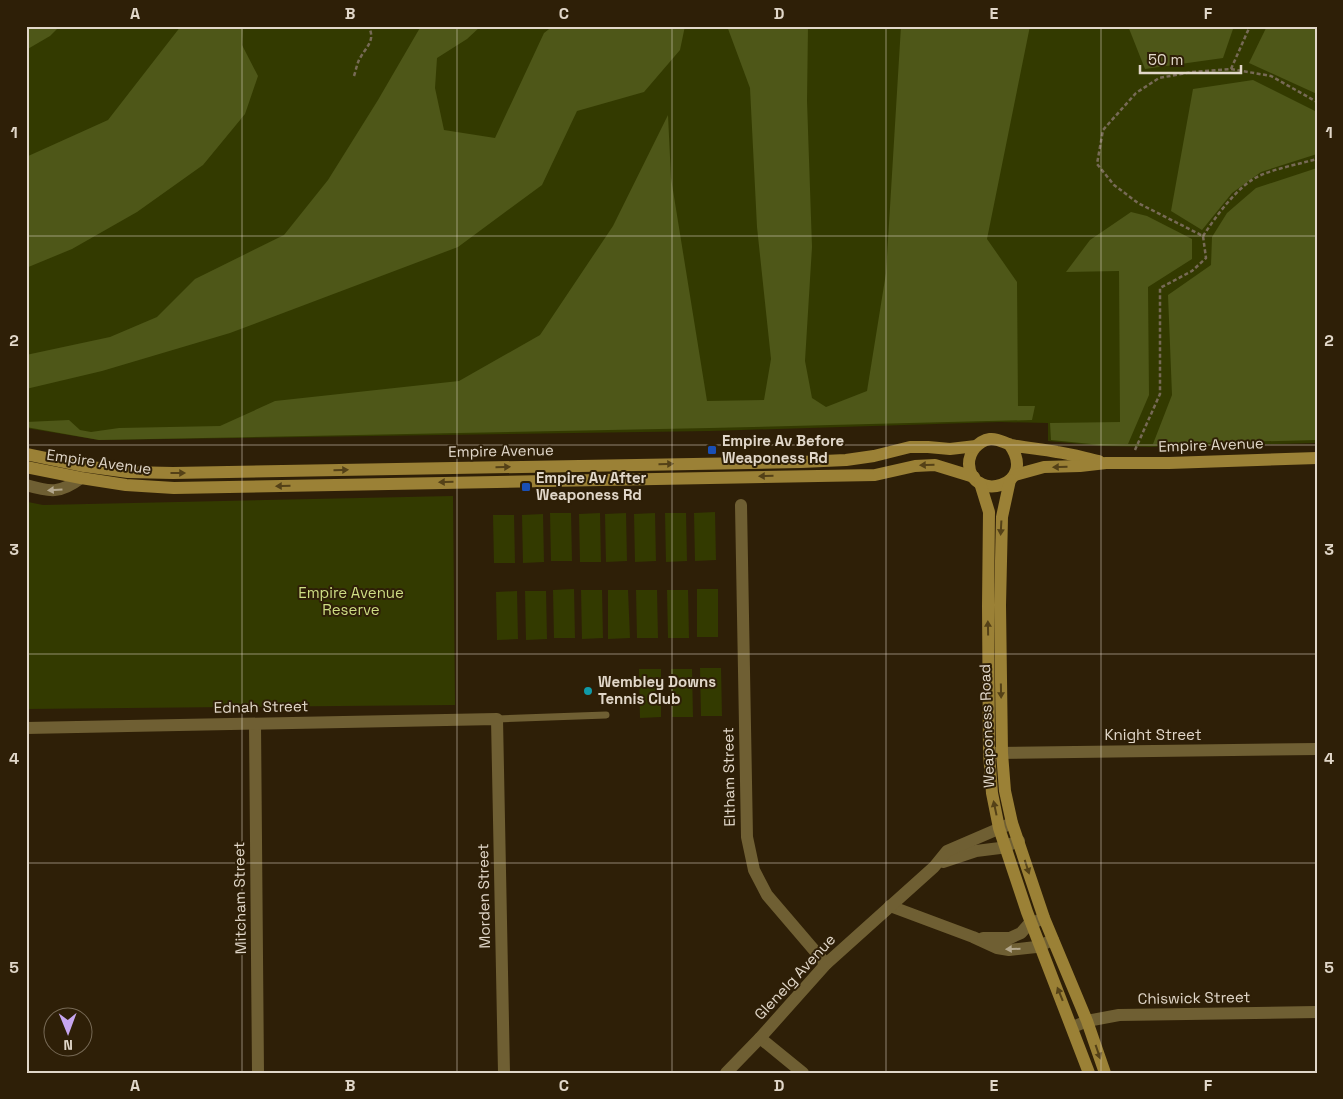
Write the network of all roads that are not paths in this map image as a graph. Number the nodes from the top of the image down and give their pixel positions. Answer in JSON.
{"nodes":[{"id":1,"x":1009,"y":444,"type":"junction"},
{"id":2,"x":976,"y":446,"type":"junction"},
{"id":3,"x":26,"y":454,"type":"edge"},
{"id":4,"x":1317,"y":458,"type":"edge"},
{"id":5,"x":1106,"y":463,"type":"junction"},
{"id":6,"x":26,"y":467,"type":"edge"},
{"id":7,"x":81,"y":478,"type":"junction"},
{"id":8,"x":1012,"y":478,"type":"junction"},
{"id":9,"x":977,"y":480,"type":"junction"},
{"id":10,"x":26,"y":485,"type":"edge"},
{"id":11,"x":741,"y":504,"type":"dead end"},
{"id":12,"x":606,"y":715,"type":"dead end"},
{"id":13,"x":497,"y":719,"type":"junction"},
{"id":14,"x":255,"y":724,"type":"junction"},
{"id":15,"x":26,"y":728,"type":"edge"},
{"id":16,"x":1317,"y":749,"type":"edge"},
{"id":17,"x":996,"y":753,"type":"junction"},
{"id":18,"x":1012,"y":822,"type":"junction"},
{"id":19,"x":999,"y":828,"type":"junction"},
{"id":20,"x":1019,"y":841,"type":"junction"},
{"id":21,"x":1006,"y":846,"type":"junction"},
{"id":22,"x":934,"y":867,"type":"junction"},
{"id":23,"x":890,"y":906,"type":"junction"},
{"id":24,"x":1044,"y":918,"type":"junction"},
{"id":25,"x":1032,"y":923,"type":"junction"},
{"id":26,"x":973,"y":937,"type":"junction"},
{"id":27,"x":1053,"y":940,"type":"junction"},
{"id":28,"x":1040,"y":945,"type":"junction"},
{"id":29,"x":826,"y":964,"type":"junction"},
{"id":30,"x":1317,"y":1012,"type":"edge"},
{"id":31,"x":1087,"y":1021,"type":"junction"},
{"id":32,"x":1073,"y":1027,"type":"junction"},
{"id":33,"x":760,"y":1038,"type":"junction"},
{"id":34,"x":258,"y":1073,"type":"edge"},
{"id":35,"x":504,"y":1073,"type":"edge"},
{"id":36,"x":726,"y":1073,"type":"edge"},
{"id":37,"x":803,"y":1073,"type":"edge"},
{"id":38,"x":1089,"y":1073,"type":"edge"},
{"id":39,"x":1105,"y":1073,"type":"edge"}],
"edges":[{"from":1,"to":2,"type":"main road","name":"Empire Avenue"},
{"from":1,"to":5,"type":"main road","name":"Empire Avenue"},
{"from":1,"to":8,"type":"main road"},
{"from":3,"to":2,"type":"main road","name":"Empire Avenue","one_way":true},
{"from":2,"to":9,"type":"main road"},
{"from":4,"to":5,"type":"main road","name":"Empire Avenue"},
{"from":5,"to":8,"type":"main road","name":"Empire Avenue","one_way":true},
{"from":6,"to":7,"type":"main road","name":"Empire Avenue"},
{"from":9,"to":7,"type":"main road","name":"Empire Avenue","one_way":true},
{"from":7,"to":10,"type":"street","one_way":true},
{"from":8,"to":9,"type":"main road","name":"Empire Avenue"},
{"from":8,"to":17,"type":"main road","name":"Weaponess Road","one_way":true},
{"from":17,"to":9,"type":"main road","name":"Weaponess Road","one_way":true},
{"from":11,"to":29,"type":"street","name":"Eltham Street"},
{"from":12,"to":13,"type":"lane"},
{"from":13,"to":14,"type":"street","name":"Ednah Street"},
{"from":13,"to":35,"type":"street","name":"Morden Street"},
{"from":14,"to":15,"type":"street","name":"Ednah Street"},
{"from":14,"to":34,"type":"street","name":"Mitcham Street"},
{"from":16,"to":17,"type":"street","name":"Knight Street"},
{"from":17,"to":18,"type":"main road","name":"Weaponess Road"},
{"from":19,"to":17,"type":"main road","name":"Weaponess Road","one_way":true},
{"from":18,"to":19,"type":"street","name":"Glenelg Avenue"},
{"from":18,"to":20,"type":"main road","name":"Weaponess Road"},
{"from":19,"to":21,"type":"main road","name":"Weaponess Road"},
{"from":19,"to":22,"type":"street","name":"Glenelg Avenue"},
{"from":20,"to":21,"type":"street","name":"Glenelg Avenue"},
{"from":20,"to":24,"type":"main road","name":"Weaponess Road","one_way":true},
{"from":21,"to":22,"type":"street","name":"Glenelg Avenue"},
{"from":21,"to":25,"type":"main road","name":"Weaponess Road"},
{"from":22,"to":23,"type":"street","name":"Glenelg Avenue"},
{"from":23,"to":26,"type":"street"},
{"from":23,"to":29,"type":"street","name":"Glenelg Avenue"},
{"from":24,"to":25,"type":"street"},
{"from":24,"to":27,"type":"main road","name":"Weaponess Road"},
{"from":25,"to":26,"type":"street"},
{"from":25,"to":28,"type":"main road","name":"Weaponess Road"},
{"from":28,"to":26,"type":"street","one_way":true},
{"from":27,"to":28,"type":"street"},
{"from":27,"to":31,"type":"main road","name":"Weaponess Road"},
{"from":32,"to":28,"type":"main road","name":"Weaponess Road","one_way":true},
{"from":29,"to":33,"type":"street","name":"Glenelg Avenue"},
{"from":30,"to":31,"type":"street","name":"Chiswick Street"},
{"from":31,"to":32,"type":"street","name":"Chiswick Street"},
{"from":31,"to":39,"type":"main road","name":"Weaponess Road","one_way":true},
{"from":32,"to":38,"type":"main road","name":"Weaponess Road"},
{"from":33,"to":36,"type":"street","name":"Glenelg Avenue"},
{"from":33,"to":37,"type":"street"}]}
